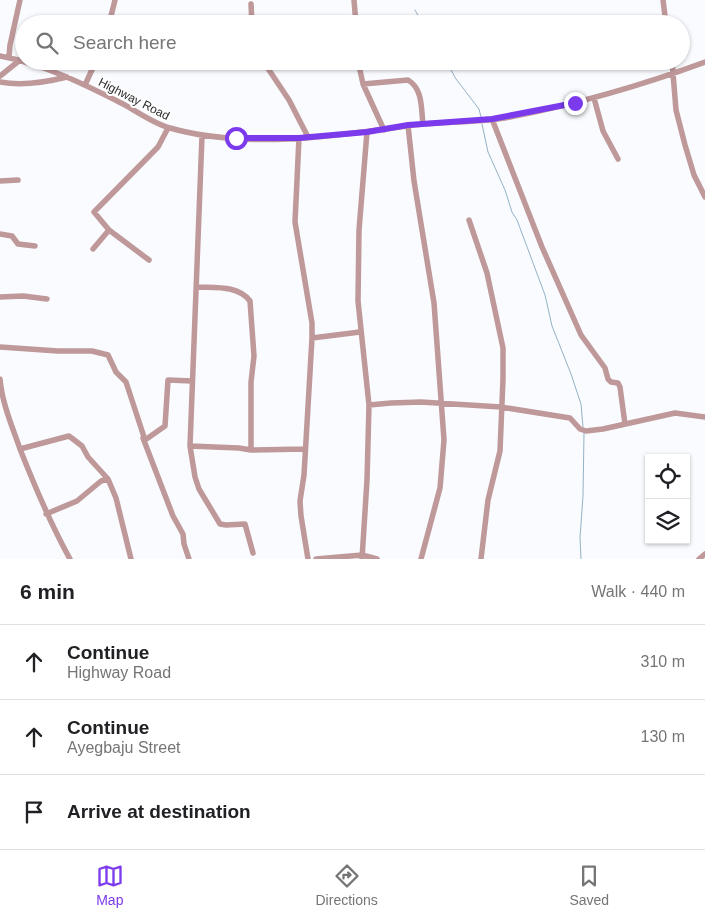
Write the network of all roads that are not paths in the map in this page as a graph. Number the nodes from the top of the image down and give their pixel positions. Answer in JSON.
{"nodes":[{"id":1,"x":20,"y":0,"type":"edge"},
{"id":2,"x":116,"y":0,"type":"edge"},
{"id":3,"x":354,"y":0,"type":"edge"},
{"id":4,"x":663,"y":0,"type":"edge"},
{"id":5,"x":251,"y":4,"type":"dead end"},
{"id":6,"x":17,"y":15,"type":"edge"},
{"id":7,"x":112,"y":15,"type":"edge"},
{"id":8,"x":252,"y":15,"type":"edge"},
{"id":9,"x":355,"y":15,"type":"edge"},
{"id":10,"x":665,"y":15,"type":"edge"},
{"id":11,"x":15,"y":22,"type":"edge"},
{"id":12,"x":0,"y":56,"type":"edge"},
{"id":13,"x":9,"y":57,"type":"junction"},
{"id":14,"x":15,"y":59,"type":"edge"},
{"id":15,"x":705,"y":62,"type":"edge"},
{"id":16,"x":15,"y":64,"type":"edge"},
{"id":17,"x":690,"y":68,"type":"edge"},
{"id":18,"x":48,"y":70,"type":"edge"},
{"id":19,"x":92,"y":70,"type":"edge"},
{"id":20,"x":269,"y":70,"type":"edge"},
{"id":21,"x":360,"y":70,"type":"edge"},
{"id":22,"x":673,"y":70,"type":"edge"},
{"id":23,"x":684,"y":70,"type":"edge"},
{"id":24,"x":674,"y":74,"type":"junction"},
{"id":25,"x":0,"y":76,"type":"edge"},
{"id":26,"x":67,"y":77,"type":"junction"},
{"id":27,"x":0,"y":82,"type":"edge"},
{"id":28,"x":362,"y":84,"type":"junction"},
{"id":29,"x":85,"y":85,"type":"junction"},
{"id":30,"x":594,"y":98,"type":"junction"},
{"id":31,"x":492,"y":119,"type":"junction"},
{"id":32,"x":423,"y":124,"type":"junction"},
{"id":33,"x":408,"y":125,"type":"junction"},
{"id":34,"x":168,"y":128,"type":"junction"},
{"id":35,"x":384,"y":130,"type":"junction"},
{"id":36,"x":367,"y":132,"type":"junction"},
{"id":37,"x":202,"y":136,"type":"junction"},
{"id":38,"x":308,"y":137,"type":"junction"},
{"id":39,"x":299,"y":138,"type":"junction"},
{"id":40,"x":618,"y":159,"type":"dead end"},
{"id":41,"x":18,"y":180,"type":"dead end"},
{"id":42,"x":0,"y":181,"type":"edge"},
{"id":43,"x":705,"y":197,"type":"edge"},
{"id":44,"x":469,"y":220,"type":"dead end"},
{"id":45,"x":109,"y":230,"type":"junction"},
{"id":46,"x":0,"y":234,"type":"edge"},
{"id":47,"x":35,"y":246,"type":"dead end"},
{"id":48,"x":93,"y":249,"type":"dead end"},
{"id":49,"x":149,"y":260,"type":"dead end"},
{"id":50,"x":197,"y":286,"type":"junction"},
{"id":51,"x":0,"y":297,"type":"edge"},
{"id":52,"x":47,"y":299,"type":"dead end"},
{"id":53,"x":360,"y":332,"type":"junction"},
{"id":54,"x":312,"y":338,"type":"junction"},
{"id":55,"x":0,"y":347,"type":"edge"},
{"id":56,"x":0,"y":378,"type":"edge"},
{"id":57,"x":123,"y":379,"type":"junction"},
{"id":58,"x":192,"y":381,"type":"junction"},
{"id":59,"x":440,"y":404,"type":"junction"},
{"id":60,"x":369,"y":406,"type":"junction"},
{"id":61,"x":501,"y":407,"type":"junction"},
{"id":62,"x":705,"y":417,"type":"edge"},
{"id":63,"x":625,"y":424,"type":"junction"},
{"id":64,"x":190,"y":446,"type":"junction"},
{"id":65,"x":20,"y":449,"type":"junction"},
{"id":66,"x":305,"y":449,"type":"junction"},
{"id":67,"x":251,"y":450,"type":"junction"},
{"id":68,"x":108,"y":479,"type":"junction"},
{"id":69,"x":46,"y":514,"type":"junction"},
{"id":70,"x":253,"y":553,"type":"dead end"},
{"id":71,"x":705,"y":554,"type":"edge"},
{"id":72,"x":362,"y":557,"type":"edge"},
{"id":73,"x":70,"y":559,"type":"edge"},
{"id":74,"x":131,"y":559,"type":"edge"},
{"id":75,"x":189,"y":559,"type":"edge"},
{"id":76,"x":308,"y":559,"type":"edge"},
{"id":77,"x":316,"y":559,"type":"edge"},
{"id":78,"x":378,"y":559,"type":"edge"},
{"id":79,"x":422,"y":559,"type":"edge"},
{"id":80,"x":481,"y":559,"type":"edge"},
{"id":81,"x":699,"y":559,"type":"edge"}],
"edges":[{"from":1,"to":6,"type":"street"},
{"from":2,"to":7,"type":"street"},
{"from":3,"to":9,"type":"street"},
{"from":4,"to":10,"type":"street"},
{"from":5,"to":8,"type":"street"},
{"from":11,"to":13,"type":"street"},
{"from":12,"to":13,"type":"street","name":"Highway Road"},
{"from":13,"to":14,"type":"street","name":"Highway Road"},
{"from":15,"to":17,"type":"street","name":"Highway Road"},
{"from":16,"to":25,"type":"street"},
{"from":18,"to":26,"type":"street","name":"Highway Road"},
{"from":19,"to":29,"type":"street"},
{"from":20,"to":38,"type":"street"},
{"from":21,"to":28,"type":"street"},
{"from":22,"to":24,"type":"street"},
{"from":23,"to":24,"type":"street","name":"Highway Road"},
{"from":24,"to":30,"type":"street","name":"Highway Road"},
{"from":24,"to":43,"type":"street"},
{"from":26,"to":27,"type":"street"},
{"from":26,"to":29,"type":"street","name":"Highway Road"},
{"from":28,"to":32,"type":"street"},
{"from":28,"to":35,"type":"street"},
{"from":29,"to":34,"type":"street","name":"Highway Road"},
{"from":30,"to":31,"type":"street","name":"Highway Road"},
{"from":30,"to":40,"type":"street"},
{"from":31,"to":32,"type":"street","name":"Highway Road"},
{"from":31,"to":63,"type":"street"},
{"from":32,"to":33,"type":"street","name":"Highway Road"},
{"from":33,"to":35,"type":"street","name":"Highway Road"},
{"from":33,"to":59,"type":"street"},
{"from":34,"to":37,"type":"street","name":"Highway Road"},
{"from":34,"to":45,"type":"street"},
{"from":35,"to":36,"type":"street","name":"Highway Road"},
{"from":36,"to":38,"type":"street","name":"Highway Road"},
{"from":36,"to":53,"type":"street"},
{"from":37,"to":39,"type":"street","name":"Highway Road"},
{"from":37,"to":50,"type":"street"},
{"from":38,"to":39,"type":"street","name":"Highway Road"},
{"from":39,"to":54,"type":"street"},
{"from":41,"to":42,"type":"street"},
{"from":44,"to":61,"type":"street"},
{"from":45,"to":48,"type":"street"},
{"from":45,"to":49,"type":"street"},
{"from":46,"to":47,"type":"street"},
{"from":50,"to":58,"type":"street"},
{"from":50,"to":67,"type":"street"},
{"from":51,"to":52,"type":"street"},
{"from":53,"to":54,"type":"street"},
{"from":53,"to":60,"type":"street"},
{"from":54,"to":66,"type":"street"},
{"from":55,"to":57,"type":"street"},
{"from":56,"to":65,"type":"street"},
{"from":57,"to":58,"type":"street"},
{"from":57,"to":75,"type":"street"},
{"from":58,"to":64,"type":"street"},
{"from":59,"to":60,"type":"street"},
{"from":59,"to":61,"type":"street"},
{"from":59,"to":79,"type":"street"},
{"from":60,"to":72,"type":"street"},
{"from":61,"to":63,"type":"street"},
{"from":61,"to":80,"type":"street"},
{"from":62,"to":63,"type":"street"},
{"from":64,"to":67,"type":"street"},
{"from":64,"to":70,"type":"street"},
{"from":65,"to":68,"type":"street"},
{"from":65,"to":69,"type":"street"},
{"from":66,"to":67,"type":"street"},
{"from":66,"to":76,"type":"street"},
{"from":68,"to":69,"type":"street"},
{"from":68,"to":74,"type":"street"},
{"from":69,"to":73,"type":"street"},
{"from":71,"to":81,"type":"street"},
{"from":72,"to":77,"type":"street"},
{"from":72,"to":78,"type":"street"}]}
